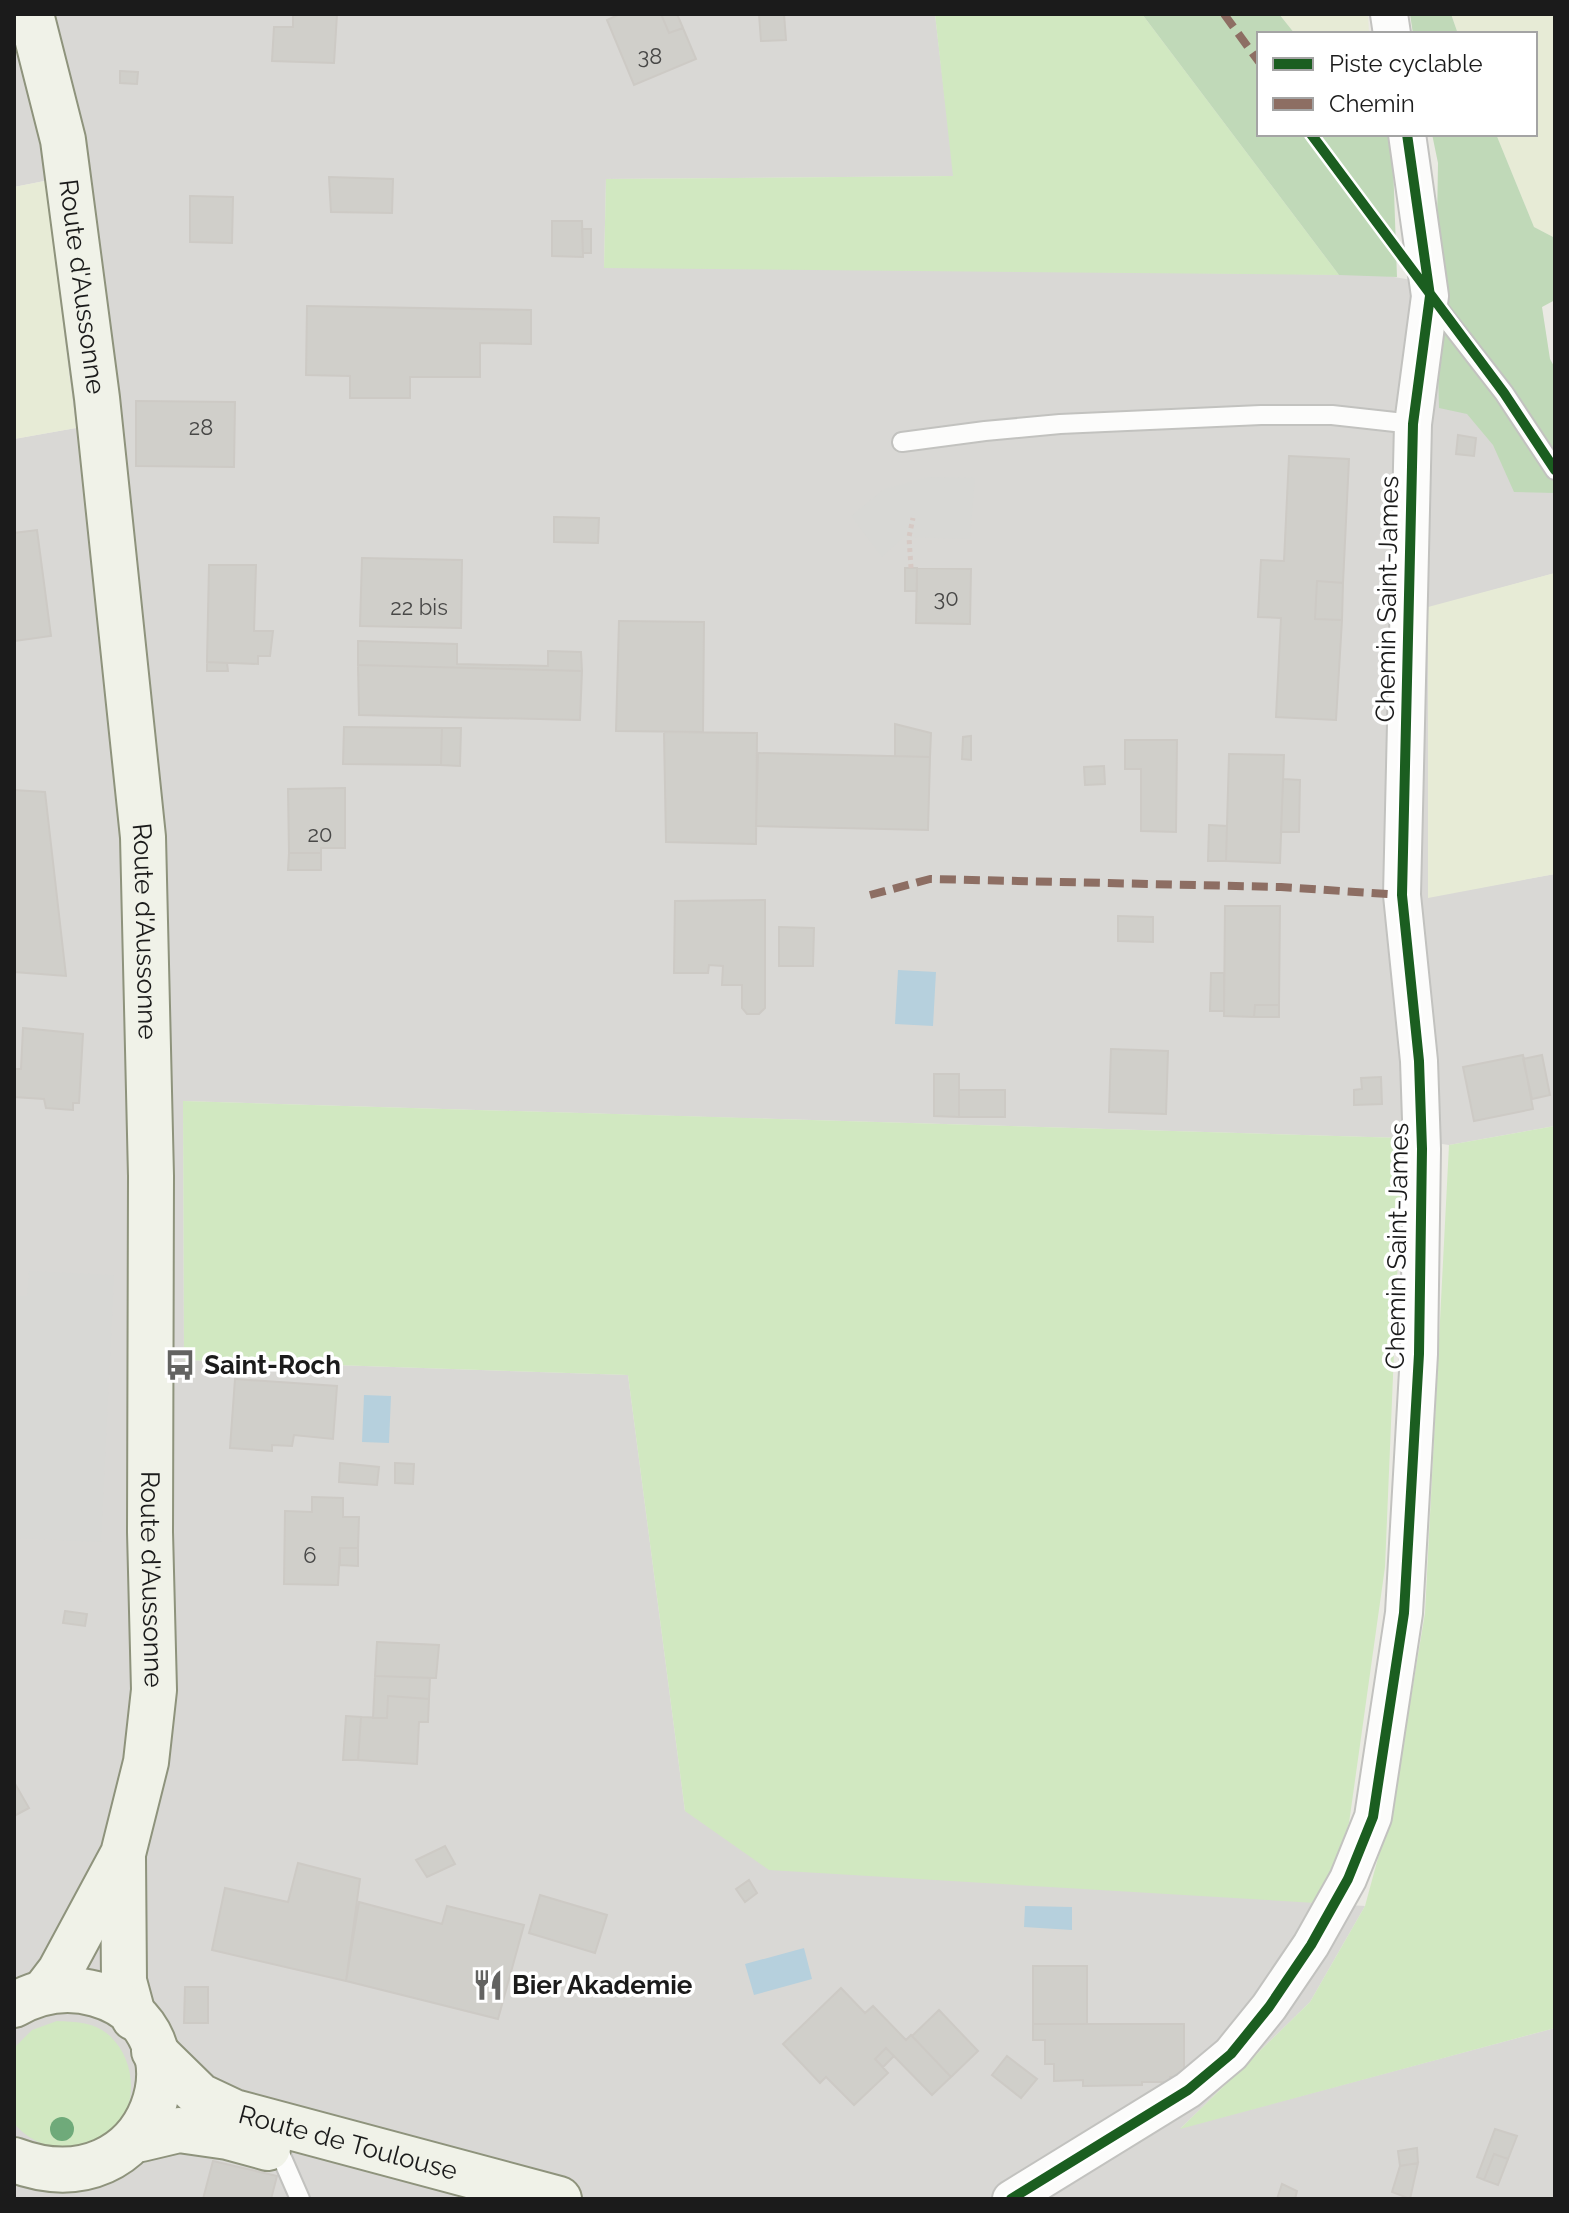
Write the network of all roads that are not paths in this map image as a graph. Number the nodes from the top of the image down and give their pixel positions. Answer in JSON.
{"nodes":[{"id":1,"x":31,"y":14,"type":"edge"},
{"id":2,"x":1407,"y":136,"type":"edge"},
{"id":3,"x":1430,"y":296,"type":"junction"},
{"id":4,"x":1413,"y":424,"type":"junction"},
{"id":5,"x":902,"y":442,"type":"dead end"},
{"id":6,"x":1555,"y":470,"type":"edge"},
{"id":7,"x":123,"y":1854,"type":"junction"},
{"id":8,"x":29,"y":1999,"type":"edge"},
{"id":9,"x":144,"y":2035,"type":"junction"},
{"id":10,"x":135,"y":2145,"type":"junction"},
{"id":11,"x":279,"y":2151,"type":"junction"},
{"id":12,"x":39,"y":2177,"type":"edge"},
{"id":13,"x":121,"y":2199,"type":"edge"},
{"id":14,"x":300,"y":2199,"type":"edge"},
{"id":15,"x":478,"y":2199,"type":"edge"},
{"id":16,"x":559,"y":2199,"type":"edge"},
{"id":17,"x":1011,"y":2199,"type":"edge"}],
"edges":[{"from":1,"to":7,"type":"main road","name":"Route d'Aussonne"},
{"from":2,"to":3,"type":"street","name":"Chemin Saint-James"},
{"from":3,"to":4,"type":"street","name":"Chemin Saint-James"},
{"from":3,"to":6,"type":"lane"},
{"from":4,"to":5,"type":"lane"},
{"from":4,"to":17,"type":"street","name":"Chemin Saint-James"},
{"from":7,"to":8,"type":"main road","name":"Route d'Aussonne"},
{"from":7,"to":9,"type":"main road","name":"Route d'Aussonne"},
{"from":8,"to":9,"type":"main road","name":"Route de Toulouse"},
{"from":9,"to":10,"type":"main road","name":"Route d'Aussonne"},
{"from":9,"to":16,"type":"main road","name":"Route de Toulouse"},
{"from":10,"to":11,"type":"main road","name":"Route de Toulouse"},
{"from":10,"to":12,"type":"main road","name":"Route de Toulouse"},
{"from":10,"to":13,"type":"main road","name":"Route d'Aussonne"},
{"from":11,"to":14,"type":"lane"},
{"from":11,"to":15,"type":"main road","name":"Route de Toulouse"}]}
